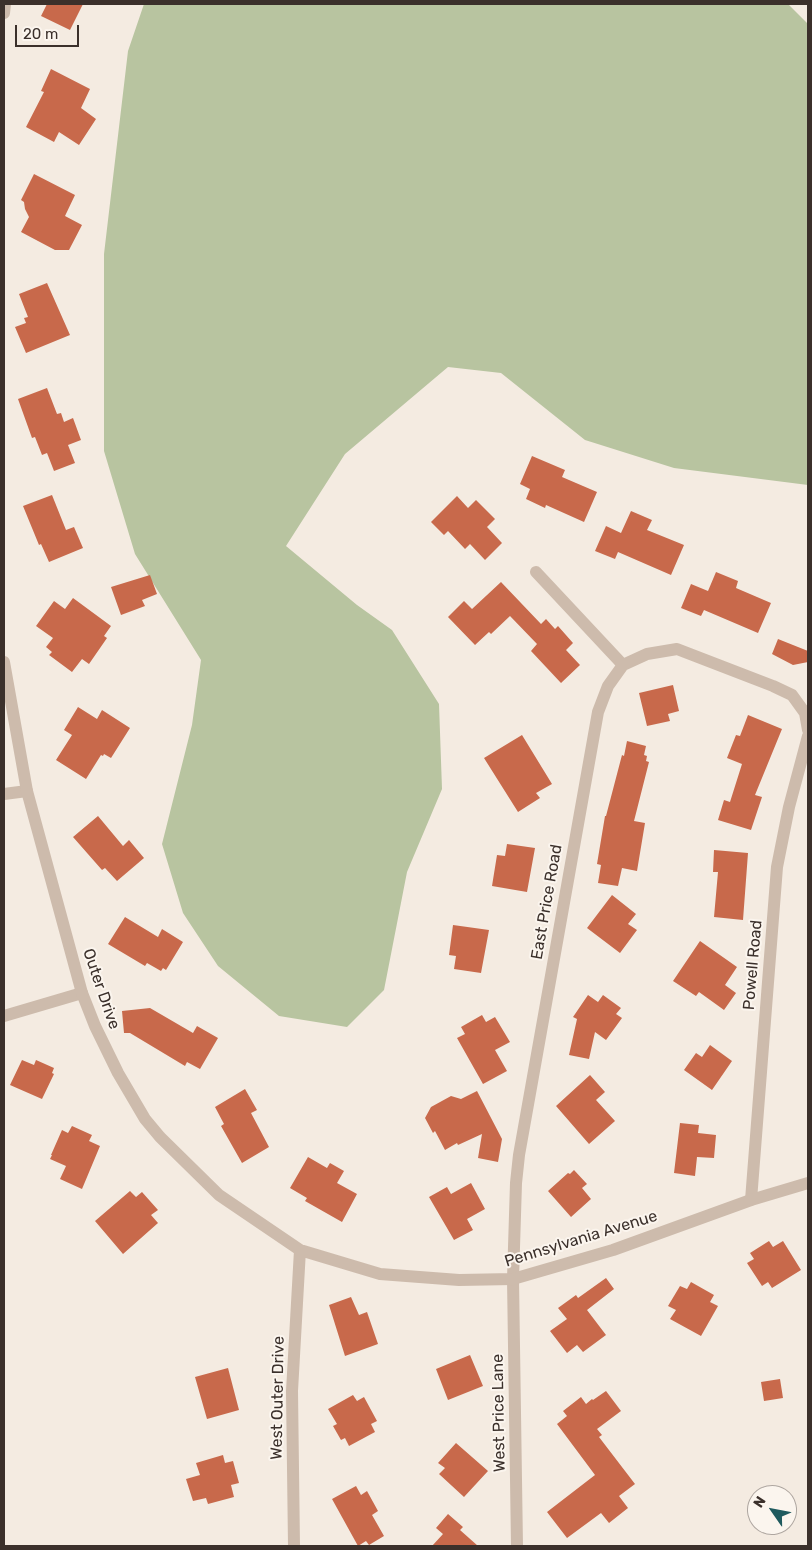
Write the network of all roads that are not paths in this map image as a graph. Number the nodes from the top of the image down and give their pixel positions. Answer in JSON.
{"nodes":[{"id":1,"x":5,"y":4,"type":"edge"},
{"id":2,"x":4,"y":13,"type":"edge"},
{"id":3,"x":536,"y":572,"type":"dead end"},
{"id":4,"x":4,"y":662,"type":"edge"},
{"id":5,"x":623,"y":664,"type":"junction"},
{"id":6,"x":808,"y":730,"type":"edge"},
{"id":7,"x":808,"y":736,"type":"edge"},
{"id":8,"x":27,"y":791,"type":"junction"},
{"id":9,"x":4,"y":794,"type":"edge"},
{"id":10,"x":82,"y":993,"type":"junction"},
{"id":11,"x":4,"y":1016,"type":"edge"},
{"id":12,"x":808,"y":1183,"type":"edge"},
{"id":13,"x":751,"y":1200,"type":"junction"},
{"id":14,"x":300,"y":1250,"type":"junction"},
{"id":15,"x":513,"y":1279,"type":"junction"},
{"id":16,"x":294,"y":1546,"type":"edge"},
{"id":17,"x":517,"y":1546,"type":"edge"}],
"edges":[{"from":1,"to":2,"type":"street"},
{"from":3,"to":5,"type":"street"},
{"from":4,"to":8,"type":"street","name":"Outer Drive"},
{"from":5,"to":6,"type":"street"},
{"from":5,"to":15,"type":"street","name":"East Price Road"},
{"from":7,"to":13,"type":"street","name":"Powell Road"},
{"from":8,"to":9,"type":"street"},
{"from":8,"to":10,"type":"street","name":"Outer Drive"},
{"from":10,"to":11,"type":"street"},
{"from":10,"to":14,"type":"street","name":"Outer Drive"},
{"from":12,"to":13,"type":"street","name":"Pennsylvania Avenue"},
{"from":13,"to":15,"type":"street","name":"Pennsylvania Avenue"},
{"from":14,"to":15,"type":"street","name":"Pennsylvania Avenue"},
{"from":14,"to":16,"type":"street","name":"West Outer Drive"},
{"from":15,"to":17,"type":"street","name":"West Price Lane"}]}
